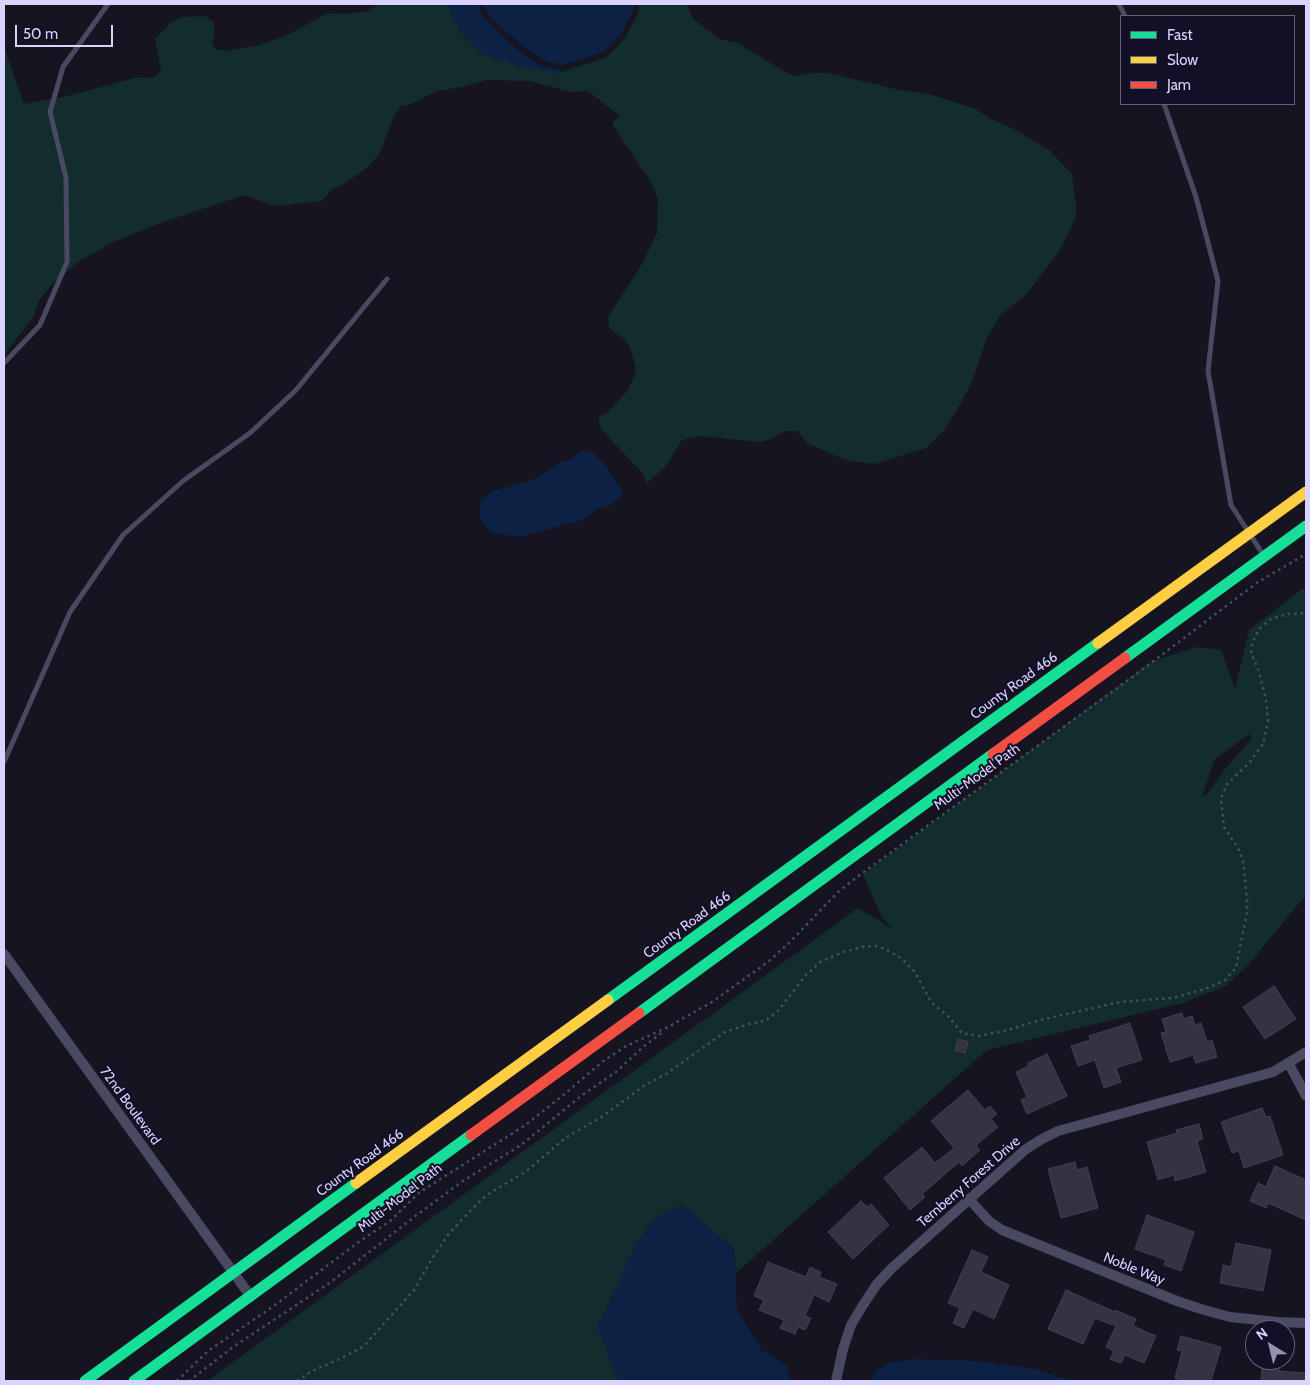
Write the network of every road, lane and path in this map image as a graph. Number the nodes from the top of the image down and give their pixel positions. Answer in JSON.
{"nodes":[{"id":1,"x":108,"y":4,"type":"edge"},
{"id":2,"x":1164,"y":105,"type":"edge"},
{"id":3,"x":387,"y":279,"type":"dead end"},
{"id":4,"x":4,"y":363,"type":"edge"},
{"id":5,"x":1306,"y":492,"type":"edge"},
{"id":6,"x":1306,"y":526,"type":"edge"},
{"id":7,"x":1249,"y":534,"type":"junction"},
{"id":8,"x":1306,"y":554,"type":"edge"},
{"id":9,"x":1264,"y":556,"type":"junction"},
{"id":10,"x":1306,"y":613,"type":"edge"},
{"id":11,"x":4,"y":762,"type":"edge"},
{"id":12,"x":4,"y":954,"type":"edge"},
{"id":13,"x":668,"y":1027,"type":"junction"},
{"id":14,"x":1306,"y":1052,"type":"edge"},
{"id":15,"x":1290,"y":1064,"type":"junction"},
{"id":16,"x":1306,"y":1096,"type":"edge"},
{"id":17,"x":969,"y":1199,"type":"junction"},
{"id":18,"x":233,"y":1274,"type":"junction"},
{"id":19,"x":250,"y":1297,"type":"junction"},
{"id":20,"x":1306,"y":1324,"type":"edge"},
{"id":21,"x":85,"y":1381,"type":"edge"},
{"id":22,"x":134,"y":1381,"type":"edge"},
{"id":23,"x":177,"y":1381,"type":"edge"},
{"id":24,"x":189,"y":1381,"type":"edge"},
{"id":25,"x":297,"y":1381,"type":"edge"},
{"id":26,"x":836,"y":1381,"type":"edge"}],
"edges":[{"from":1,"to":4,"type":"lane"},
{"from":2,"to":7,"type":"lane"},
{"from":3,"to":11,"type":"lane"},
{"from":5,"to":7,"type":"main road","name":"County Road 466"},
{"from":6,"to":9,"type":"main road"},
{"from":7,"to":9,"type":"lane"},
{"from":7,"to":18,"type":"main road","name":"County Road 466"},
{"from":8,"to":13,"type":"path","name":"Multi-Model Path"},
{"from":9,"to":19,"type":"main road"},
{"from":10,"to":25,"type":"path"},
{"from":12,"to":18,"type":"street","name":"72nd Boulevard"},
{"from":13,"to":23,"type":"path","name":"Multi-Model Path"},
{"from":13,"to":24,"type":"path","name":"Multi-Model Path"},
{"from":14,"to":15,"type":"street","name":"Ternberry Forest Drive"},
{"from":15,"to":16,"type":"street"},
{"from":15,"to":17,"type":"street","name":"Ternberry Forest Drive"},
{"from":17,"to":20,"type":"street","name":"Noble Way"},
{"from":17,"to":26,"type":"street","name":"Ternberry Forest Drive"},
{"from":18,"to":19,"type":"street","name":"72nd Boulevard"},
{"from":18,"to":21,"type":"main road","name":"County Road 466"},
{"from":19,"to":22,"type":"main road"}]}
